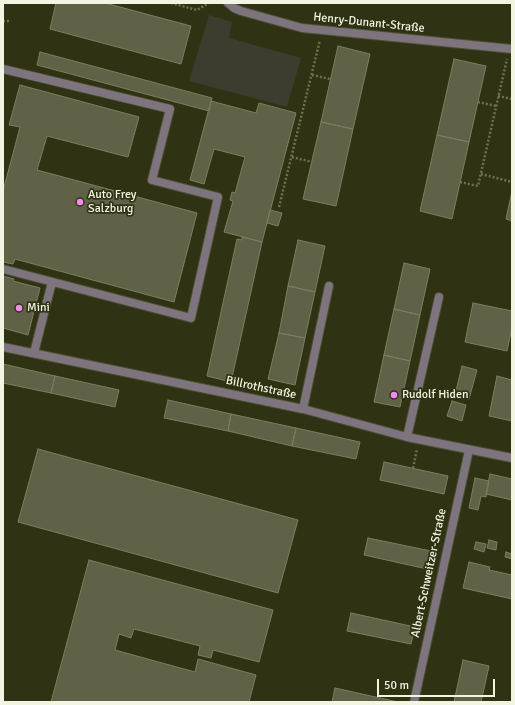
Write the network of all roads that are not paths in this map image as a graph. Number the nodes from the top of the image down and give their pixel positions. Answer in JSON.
{"nodes":[{"id":1,"x":228,"y":3,"type":"edge"},
{"id":2,"x":510,"y":49,"type":"edge"},
{"id":3,"x":3,"y":69,"type":"edge"},
{"id":4,"x":3,"y":269,"type":"edge"},
{"id":5,"x":52,"y":282,"type":"junction"},
{"id":6,"x":329,"y":286,"type":"dead end"},
{"id":7,"x":439,"y":297,"type":"dead end"},
{"id":8,"x":3,"y":347,"type":"edge"},
{"id":9,"x":34,"y":354,"type":"junction"},
{"id":10,"x":303,"y":409,"type":"junction"},
{"id":11,"x":407,"y":437,"type":"junction"},
{"id":12,"x":469,"y":450,"type":"junction"},
{"id":13,"x":512,"y":458,"type":"edge"},
{"id":14,"x":414,"y":702,"type":"edge"}],
"edges":[{"from":1,"to":2,"type":"street","name":"Henry-Dunant-Straße"},
{"from":3,"to":5,"type":"street"},
{"from":4,"to":5,"type":"street"},
{"from":5,"to":9,"type":"street"},
{"from":6,"to":10,"type":"street"},
{"from":7,"to":11,"type":"street"},
{"from":8,"to":9,"type":"street","name":"Billrothstraße"},
{"from":9,"to":10,"type":"street","name":"Billrothstraße"},
{"from":10,"to":11,"type":"street","name":"Billrothstraße"},
{"from":11,"to":12,"type":"street","name":"Billrothstraße"},
{"from":12,"to":13,"type":"street","name":"Billrothstraße"},
{"from":12,"to":14,"type":"street","name":"Albert-Schweitzer-Straße"}]}
